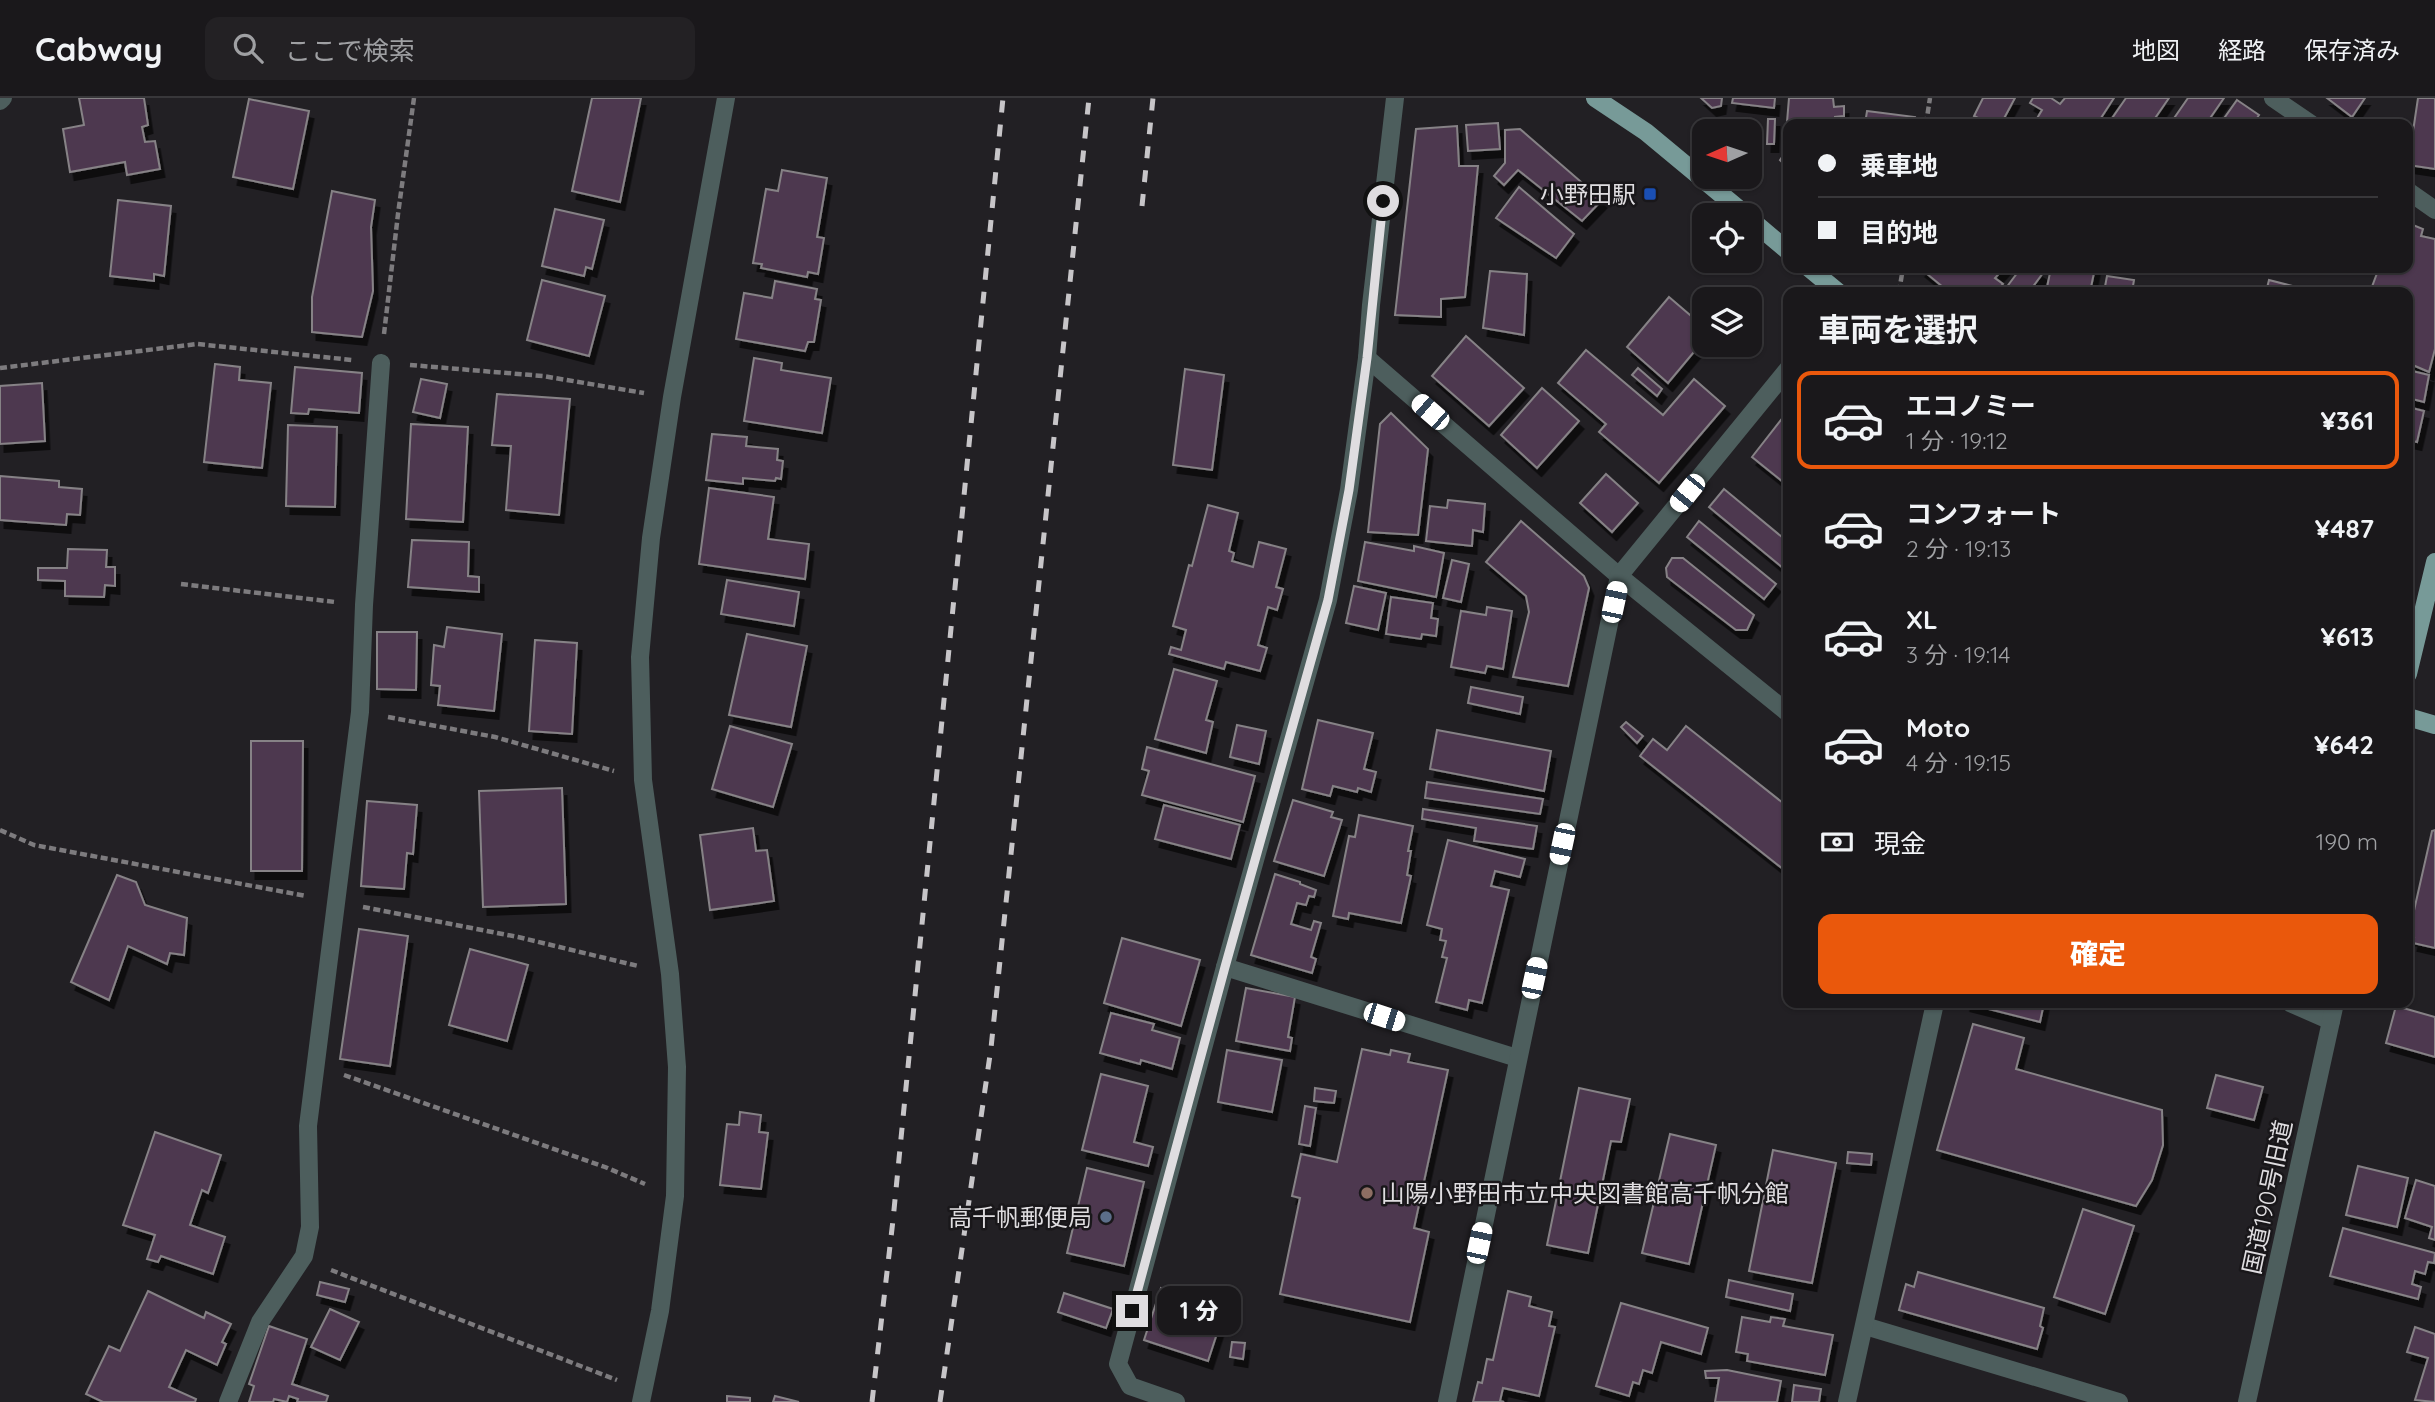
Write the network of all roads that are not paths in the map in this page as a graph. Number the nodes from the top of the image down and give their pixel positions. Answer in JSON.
{"nodes":[{"id":1,"x":726,"y":98,"type":"edge"},
{"id":2,"x":1395,"y":98,"type":"edge"},
{"id":3,"x":1595,"y":98,"type":"edge"},
{"id":4,"x":2273,"y":98,"type":"edge"},
{"id":5,"x":2304,"y":119,"type":"edge"},
{"id":6,"x":2413,"y":195,"type":"edge"},
{"id":7,"x":1731,"y":203,"type":"edge"},
{"id":8,"x":2435,"y":210,"type":"edge"},
{"id":9,"x":1762,"y":229,"type":"edge"},
{"id":10,"x":1783,"y":247,"type":"edge"},
{"id":11,"x":1815,"y":273,"type":"edge"},
{"id":12,"x":1832,"y":287,"type":"edge"},
{"id":13,"x":1367,"y":358,"type":"junction"},
{"id":14,"x":381,"y":363,"type":"road end"},
{"id":15,"x":1783,"y":375,"type":"edge"},
{"id":16,"x":2435,"y":562,"type":"edge"},
{"id":17,"x":1619,"y":576,"type":"junction"},
{"id":18,"x":2413,"y":653,"type":"edge"},
{"id":19,"x":1783,"y":709,"type":"edge"},
{"id":20,"x":2413,"y":719,"type":"edge"},
{"id":21,"x":2435,"y":725,"type":"edge"},
{"id":22,"x":1225,"y":967,"type":"junction"},
{"id":23,"x":1934,"y":1008,"type":"edge"},
{"id":24,"x":2301,"y":1008,"type":"edge"},
{"id":25,"x":2334,"y":1008,"type":"edge"},
{"id":26,"x":2331,"y":1021,"type":"junction"},
{"id":27,"x":1517,"y":1058,"type":"junction"},
{"id":28,"x":1865,"y":1326,"type":"junction"},
{"id":29,"x":643,"y":1396,"type":"edge"},
{"id":30,"x":228,"y":1402,"type":"edge"},
{"id":31,"x":1176,"y":1402,"type":"edge"},
{"id":32,"x":1447,"y":1402,"type":"edge"},
{"id":33,"x":1847,"y":1402,"type":"edge"},
{"id":34,"x":2119,"y":1402,"type":"edge"},
{"id":35,"x":2247,"y":1402,"type":"edge"}],
"edges":[{"from":1,"to":29,"type":"street"},
{"from":2,"to":13,"type":"street"},
{"from":3,"to":7,"type":"main road"},
{"from":4,"to":5,"type":"street"},
{"from":6,"to":8,"type":"street"},
{"from":9,"to":10,"type":"main road"},
{"from":11,"to":12,"type":"main road"},
{"from":13,"to":17,"type":"street"},
{"from":13,"to":22,"type":"street"},
{"from":14,"to":30,"type":"street"},
{"from":15,"to":17,"type":"street"},
{"from":16,"to":18,"type":"main road"},
{"from":17,"to":19,"type":"street"},
{"from":17,"to":27,"type":"street"},
{"from":20,"to":21,"type":"main road"},
{"from":22,"to":27,"type":"street"},
{"from":22,"to":31,"type":"street"},
{"from":23,"to":28,"type":"street"},
{"from":24,"to":26,"type":"street"},
{"from":25,"to":26,"type":"street","name":"国道190号旧道"},
{"from":26,"to":35,"type":"street","name":"国道190号旧道"},
{"from":27,"to":32,"type":"street"},
{"from":28,"to":33,"type":"street"},
{"from":28,"to":34,"type":"street"}]}
